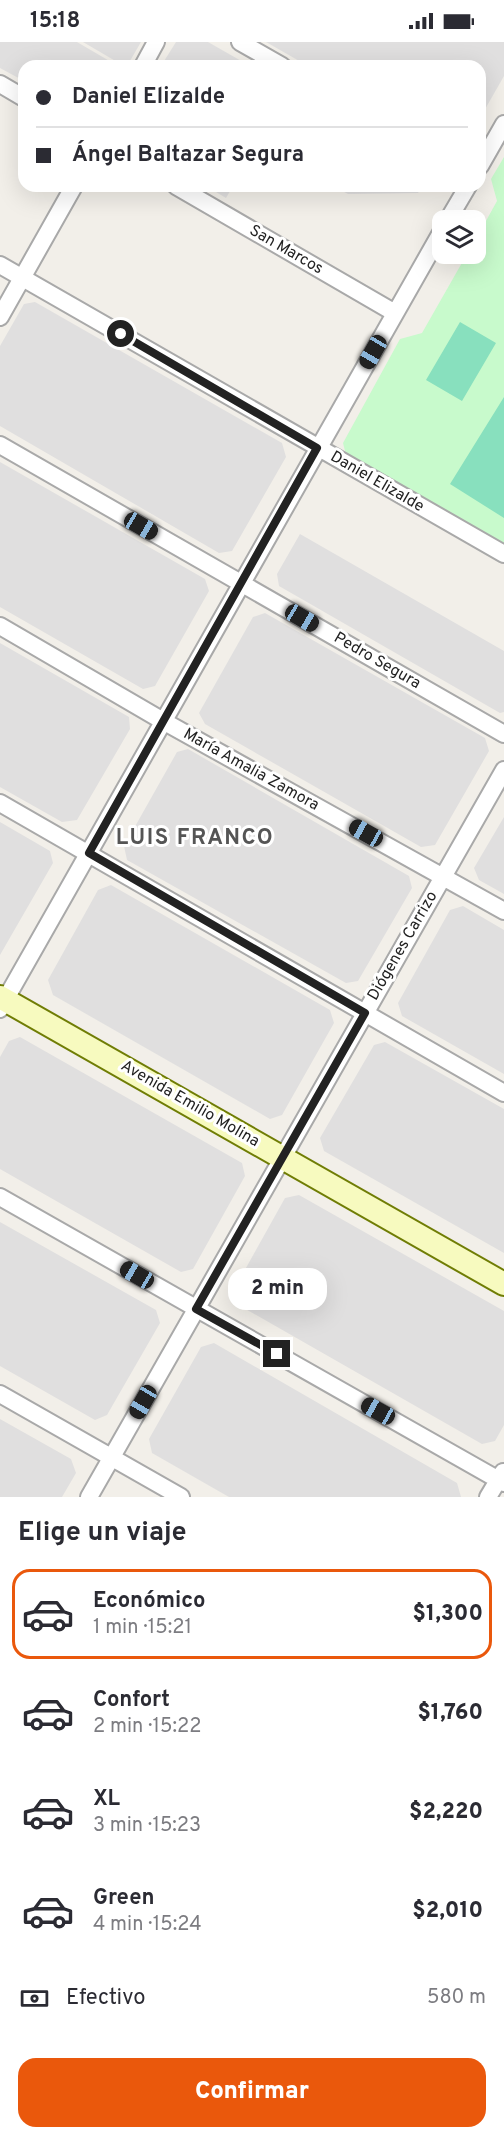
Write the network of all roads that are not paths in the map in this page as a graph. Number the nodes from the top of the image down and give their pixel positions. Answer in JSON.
{"nodes":[{"id":1,"x":156,"y":42,"type":"edge"},
{"id":2,"x":240,"y":42,"type":"edge"},
{"id":3,"x":146,"y":60,"type":"edge"},
{"id":4,"x":272,"y":60,"type":"edge"},
{"id":5,"x":0,"y":84,"type":"edge"},
{"id":6,"x":18,"y":94,"type":"edge"},
{"id":7,"x":504,"y":124,"type":"edge"},
{"id":8,"x":486,"y":156,"type":"edge"},
{"id":9,"x":71,"y":192,"type":"edge"},
{"id":10,"x":186,"y":192,"type":"edge"},
{"id":11,"x":464,"y":192,"type":"edge"},
{"id":12,"x":454,"y":210,"type":"edge"},
{"id":13,"x":432,"y":249,"type":"edge"},
{"id":14,"x":0,"y":265,"type":"edge"},
{"id":15,"x":23,"y":278,"type":"junction"},
{"id":16,"x":395,"y":314,"type":"junction"},
{"id":17,"x":0,"y":317,"type":"edge"},
{"id":18,"x":0,"y":445,"type":"edge"},
{"id":19,"x":317,"y":448,"type":"junction"},
{"id":20,"x":504,"y":554,"type":"edge"},
{"id":21,"x":241,"y":583,"type":"junction"},
{"id":22,"x":0,"y":626,"type":"edge"},
{"id":23,"x":163,"y":721,"type":"junction"},
{"id":24,"x":504,"y":734,"type":"edge"},
{"id":25,"x":504,"y":770,"type":"edge"},
{"id":26,"x":0,"y":803,"type":"edge"},
{"id":27,"x":89,"y":853,"type":"junction"},
{"id":28,"x":443,"y":876,"type":"junction"},
{"id":29,"x":504,"y":911,"type":"edge"},
{"id":30,"x":2,"y":1002,"type":"edge"},
{"id":31,"x":365,"y":1013,"type":"junction"},
{"id":32,"x":504,"y":1093,"type":"edge"},
{"id":33,"x":283,"y":1157,"type":"junction"},
{"id":34,"x":0,"y":1197,"type":"edge"},
{"id":35,"x":504,"y":1284,"type":"edge"},
{"id":36,"x":196,"y":1309,"type":"junction"},
{"id":37,"x":0,"y":1394,"type":"edge"},
{"id":38,"x":111,"y":1457,"type":"junction"},
{"id":39,"x":502,"y":1477,"type":"edge"},
{"id":40,"x":89,"y":1497,"type":"edge"},
{"id":41,"x":181,"y":1497,"type":"edge"},
{"id":42,"x":489,"y":1497,"type":"edge"}],
"edges":[{"from":1,"to":3,"type":"street"},
{"from":2,"to":4,"type":"street"},
{"from":5,"to":6,"type":"street"},
{"from":7,"to":8,"type":"street"},
{"from":9,"to":15,"type":"street"},
{"from":10,"to":16,"type":"street","name":"San Marcos"},
{"from":11,"to":12,"type":"street"},
{"from":13,"to":16,"type":"street"},
{"from":14,"to":15,"type":"street","name":"Daniel Elizalde"},
{"from":15,"to":17,"type":"street"},
{"from":15,"to":19,"type":"street","name":"Daniel Elizalde"},
{"from":16,"to":19,"type":"street"},
{"from":18,"to":21,"type":"street","name":"Pedro Segura"},
{"from":19,"to":20,"type":"street","name":"Daniel Elizalde"},
{"from":19,"to":21,"type":"street"},
{"from":21,"to":23,"type":"street"},
{"from":21,"to":24,"type":"street","name":"Pedro Segura"},
{"from":22,"to":23,"type":"street","name":"María Amalia Zamora"},
{"from":23,"to":27,"type":"street"},
{"from":23,"to":28,"type":"street","name":"María Amalia Zamora"},
{"from":25,"to":28,"type":"street","name":"Diógenes Carrizo"},
{"from":26,"to":27,"type":"street"},
{"from":27,"to":30,"type":"street"},
{"from":27,"to":31,"type":"street"},
{"from":28,"to":29,"type":"street","name":"María Amalia Zamora"},
{"from":28,"to":31,"type":"street","name":"Diógenes Carrizo"},
{"from":30,"to":33,"type":"street","name":"Avenida Emilio Molina"},
{"from":31,"to":32,"type":"street"},
{"from":31,"to":33,"type":"street","name":"Diógenes Carrizo"},
{"from":33,"to":35,"type":"street","name":"Avenida Emilio Molina"},
{"from":33,"to":36,"type":"street","name":"Diógenes Carrizo"},
{"from":34,"to":36,"type":"street"},
{"from":36,"to":38,"type":"street","name":"Diógenes Carrizo"},
{"from":36,"to":39,"type":"street"},
{"from":37,"to":38,"type":"street"},
{"from":38,"to":40,"type":"street","name":"Diógenes Carrizo"},
{"from":38,"to":41,"type":"street"},
{"from":39,"to":42,"type":"street"}]}
